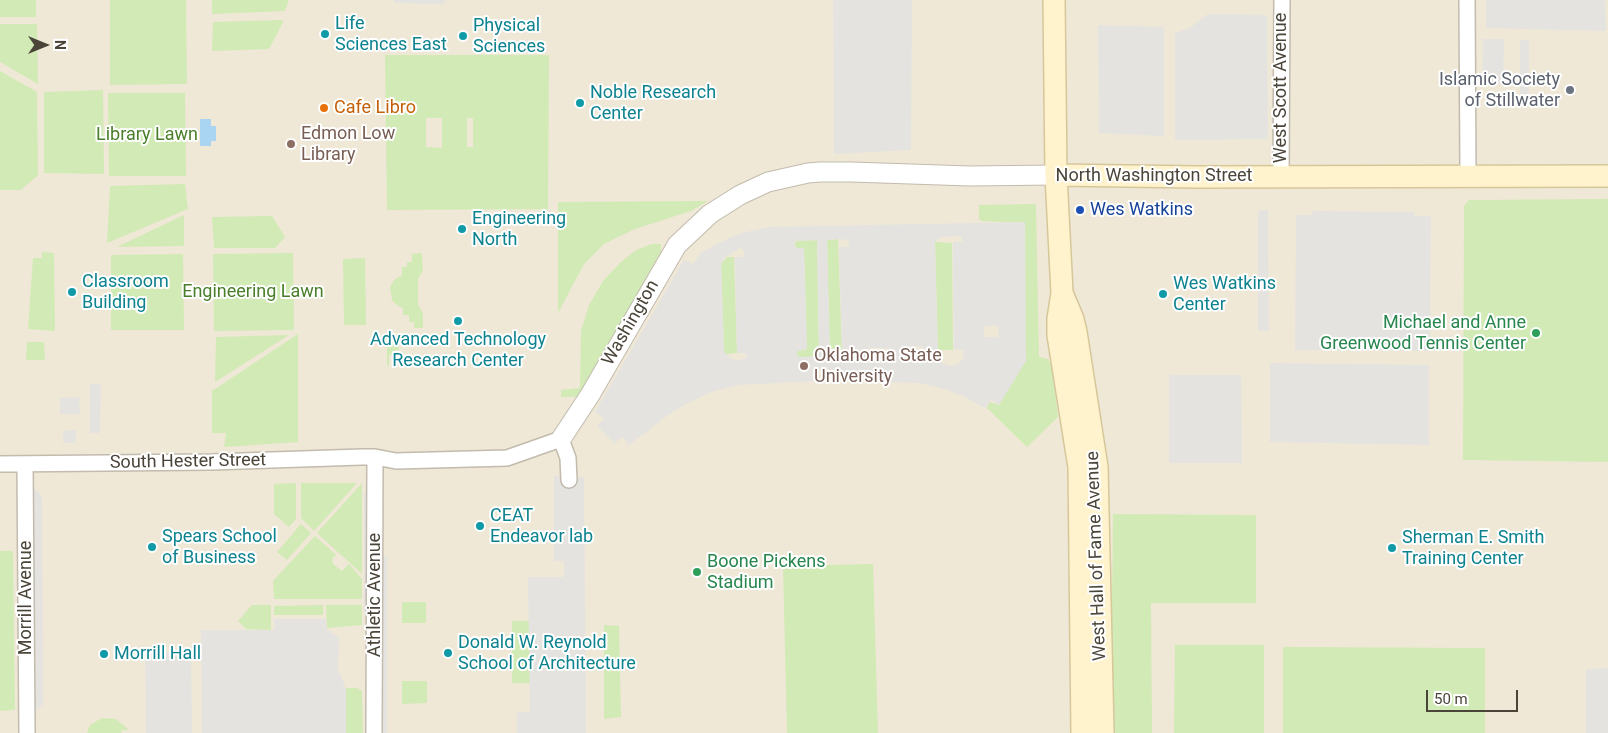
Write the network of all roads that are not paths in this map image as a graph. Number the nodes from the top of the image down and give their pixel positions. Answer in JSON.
{"nodes":[{"id":1,"x":1054,"y":0,"type":"edge"},
{"id":2,"x":1282,"y":0,"type":"edge"},
{"id":3,"x":1467,"y":0,"type":"edge"},
{"id":4,"x":1056,"y":175,"type":"junction"},
{"id":5,"x":1468,"y":176,"type":"junction"},
{"id":6,"x":1608,"y":176,"type":"edge"},
{"id":7,"x":1281,"y":177,"type":"junction"},
{"id":8,"x":710,"y":214,"type":"joint"},
{"id":9,"x":1062,"y":293,"type":"junction"},
{"id":10,"x":561,"y":440,"type":"junction"},
{"id":11,"x":376,"y":457,"type":"junction"},
{"id":12,"x":0,"y":464,"type":"edge"},
{"id":13,"x":25,"y":464,"type":"junction"},
{"id":14,"x":569,"y":480,"type":"dead end"},
{"id":15,"x":27,"y":733,"type":"edge"},
{"id":16,"x":374,"y":733,"type":"edge"},
{"id":17,"x":1082,"y":733,"type":"edge"},
{"id":18,"x":1103,"y":733,"type":"edge"}],
"edges":[{"from":1,"to":4,"type":"main road","name":"West Hall of Fame Avenue"},
{"from":2,"to":7,"type":"street","name":"West Scott Avenue"},
{"from":3,"to":5,"type":"street"},
{"from":4,"to":7,"type":"main road","name":"North Washington Street"},
{"from":4,"to":8,"type":"street","name":"North Washington Street"},
{"from":4,"to":9,"type":"main road","name":"West Hall of Fame Avenue"},
{"from":5,"to":6,"type":"main road","name":"North Washington Street"},
{"from":5,"to":7,"type":"main road","name":"North Washington Street"},
{"from":8,"to":10,"type":"street","name":"Washington"},
{"from":9,"to":17,"type":"main road","name":"West Hall of Fame Avenue"},
{"from":9,"to":18,"type":"main road","name":"West Hall of Fame Avenue"},
{"from":10,"to":11,"type":"street","name":"South Hester Street"},
{"from":10,"to":14,"type":"street"},
{"from":11,"to":13,"type":"street","name":"South Hester Street"},
{"from":11,"to":16,"type":"street","name":"Athletic Avenue"},
{"from":12,"to":13,"type":"street","name":"South Hester Street"},
{"from":13,"to":15,"type":"street","name":"Morrill Avenue"}]}
